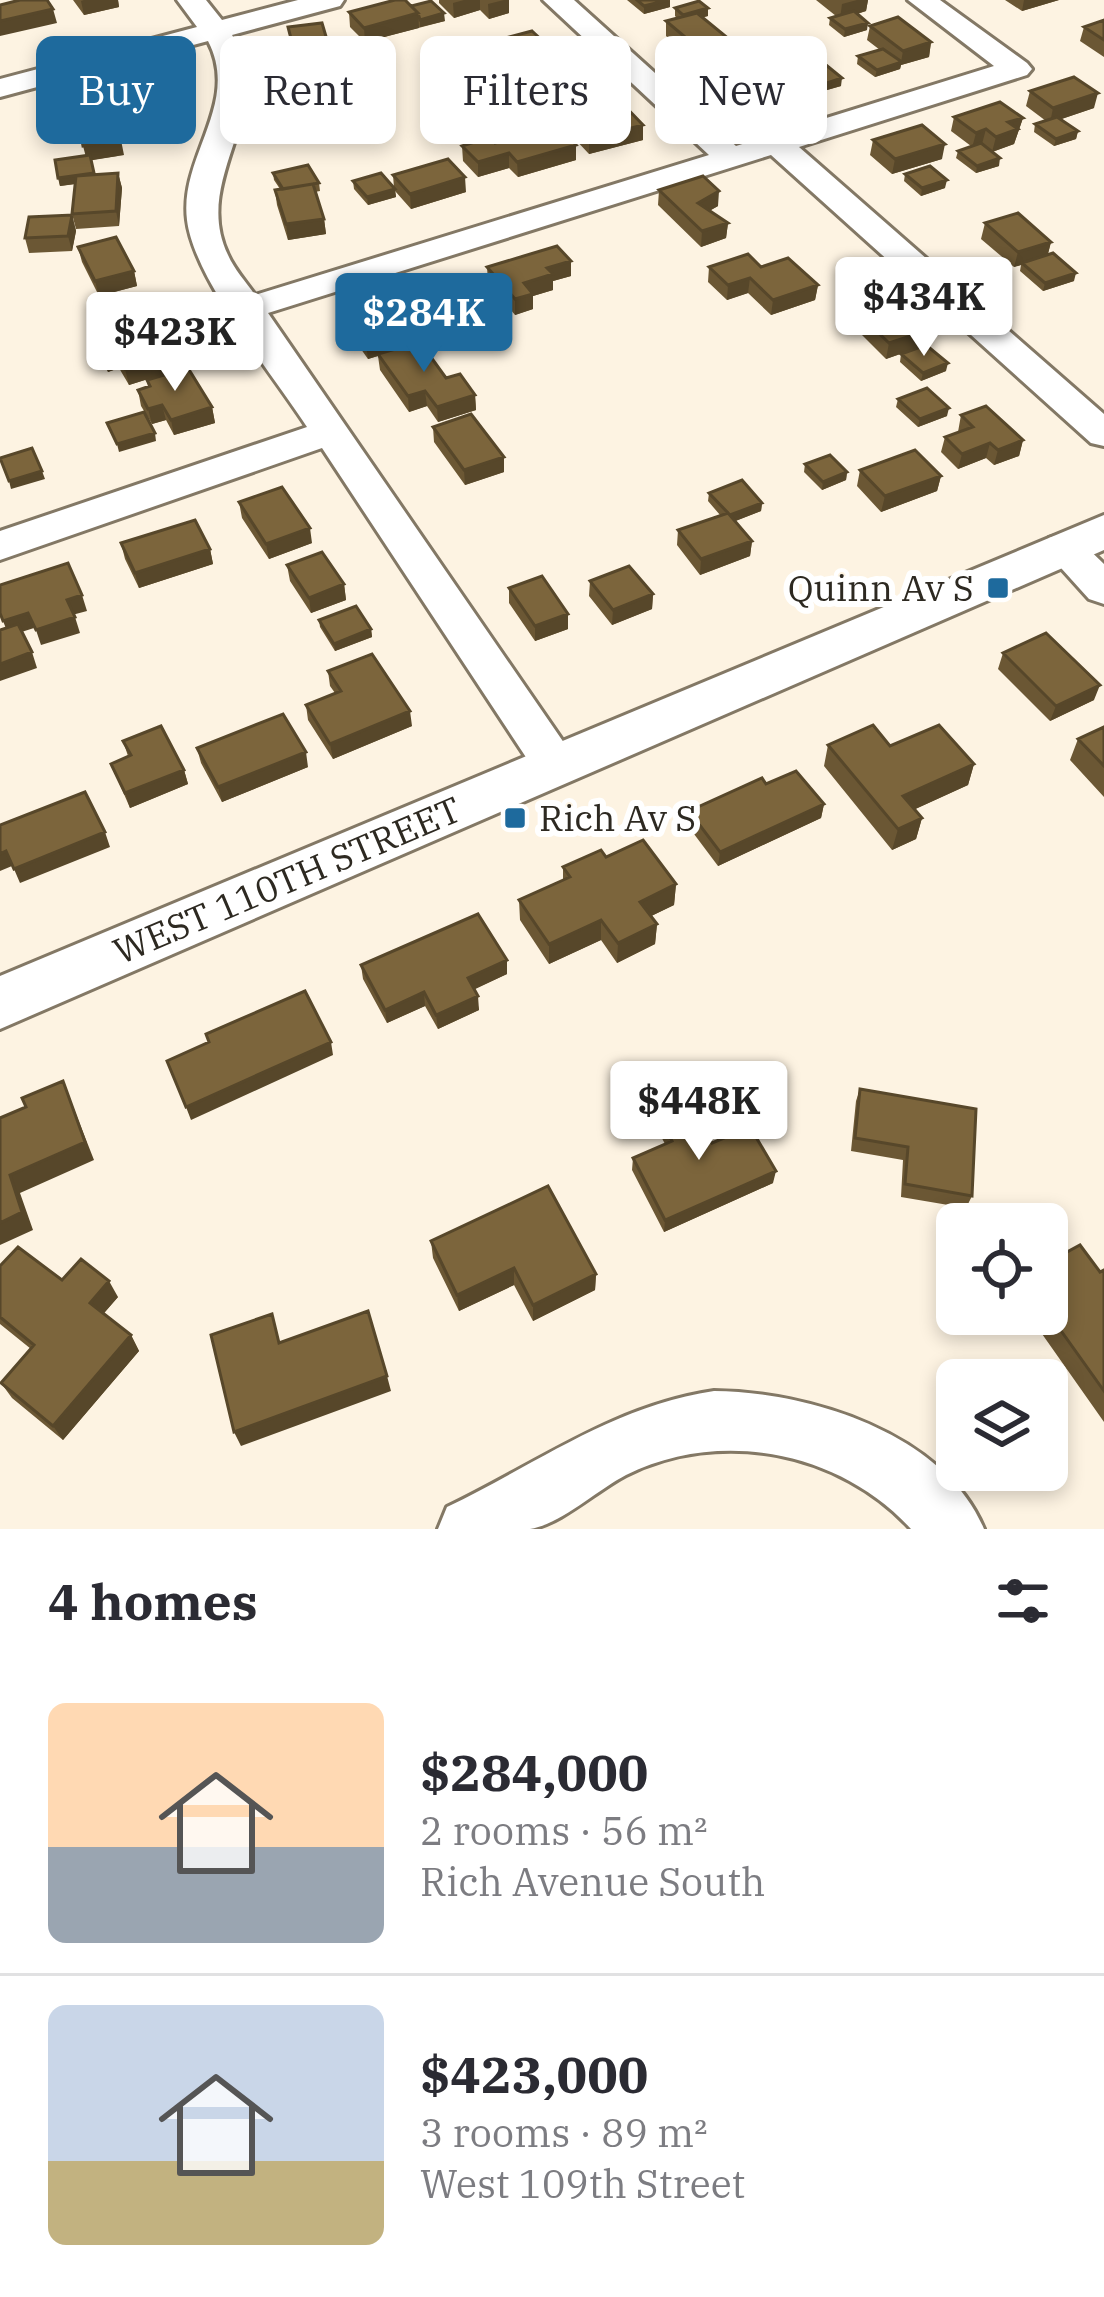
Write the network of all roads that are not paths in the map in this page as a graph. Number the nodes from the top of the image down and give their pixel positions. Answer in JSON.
{"nodes":[{"id":1,"x":190,"y":0,"type":"edge"},
{"id":2,"x":330,"y":0,"type":"edge"},
{"id":3,"x":557,"y":0,"type":"edge"},
{"id":4,"x":922,"y":0,"type":"edge"},
{"id":5,"x":217,"y":33,"type":"junction"},
{"id":6,"x":0,"y":88,"type":"edge"},
{"id":7,"x":827,"y":127,"type":"edge"},
{"id":8,"x":773,"y":144,"type":"edge"},
{"id":9,"x":777,"y":144,"type":"edge"},
{"id":10,"x":730,"y":157,"type":"junction"},
{"id":11,"x":245,"y":309,"type":"junction"},
{"id":12,"x":327,"y":434,"type":"junction"},
{"id":13,"x":1104,"y":434,"type":"edge"},
{"id":14,"x":1083,"y":540,"type":"edge"},
{"id":15,"x":0,"y":545,"type":"edge"},
{"id":16,"x":1104,"y":589,"type":"edge"},
{"id":17,"x":555,"y":765,"type":"junction"},
{"id":18,"x":0,"y":1003,"type":"edge"},
{"id":19,"x":469,"y":1529,"type":"edge"},
{"id":20,"x":953,"y":1529,"type":"edge"}],
"edges":[{"from":1,"to":5,"type":"street"},
{"from":2,"to":5,"type":"street"},
{"from":3,"to":10,"type":"street"},
{"from":4,"to":7,"type":"street"},
{"from":5,"to":6,"type":"street"},
{"from":5,"to":11,"type":"street"},
{"from":8,"to":10,"type":"street"},
{"from":9,"to":13,"type":"street"},
{"from":10,"to":11,"type":"street"},
{"from":11,"to":12,"type":"street"},
{"from":12,"to":15,"type":"street"},
{"from":12,"to":17,"type":"street"},
{"from":14,"to":16,"type":"street"},
{"from":14,"to":17,"type":"street","name":"WEST 110TH STREET"},
{"from":17,"to":18,"type":"street","name":"WEST 110TH STREET"},
{"from":19,"to":20,"type":"street"}]}
